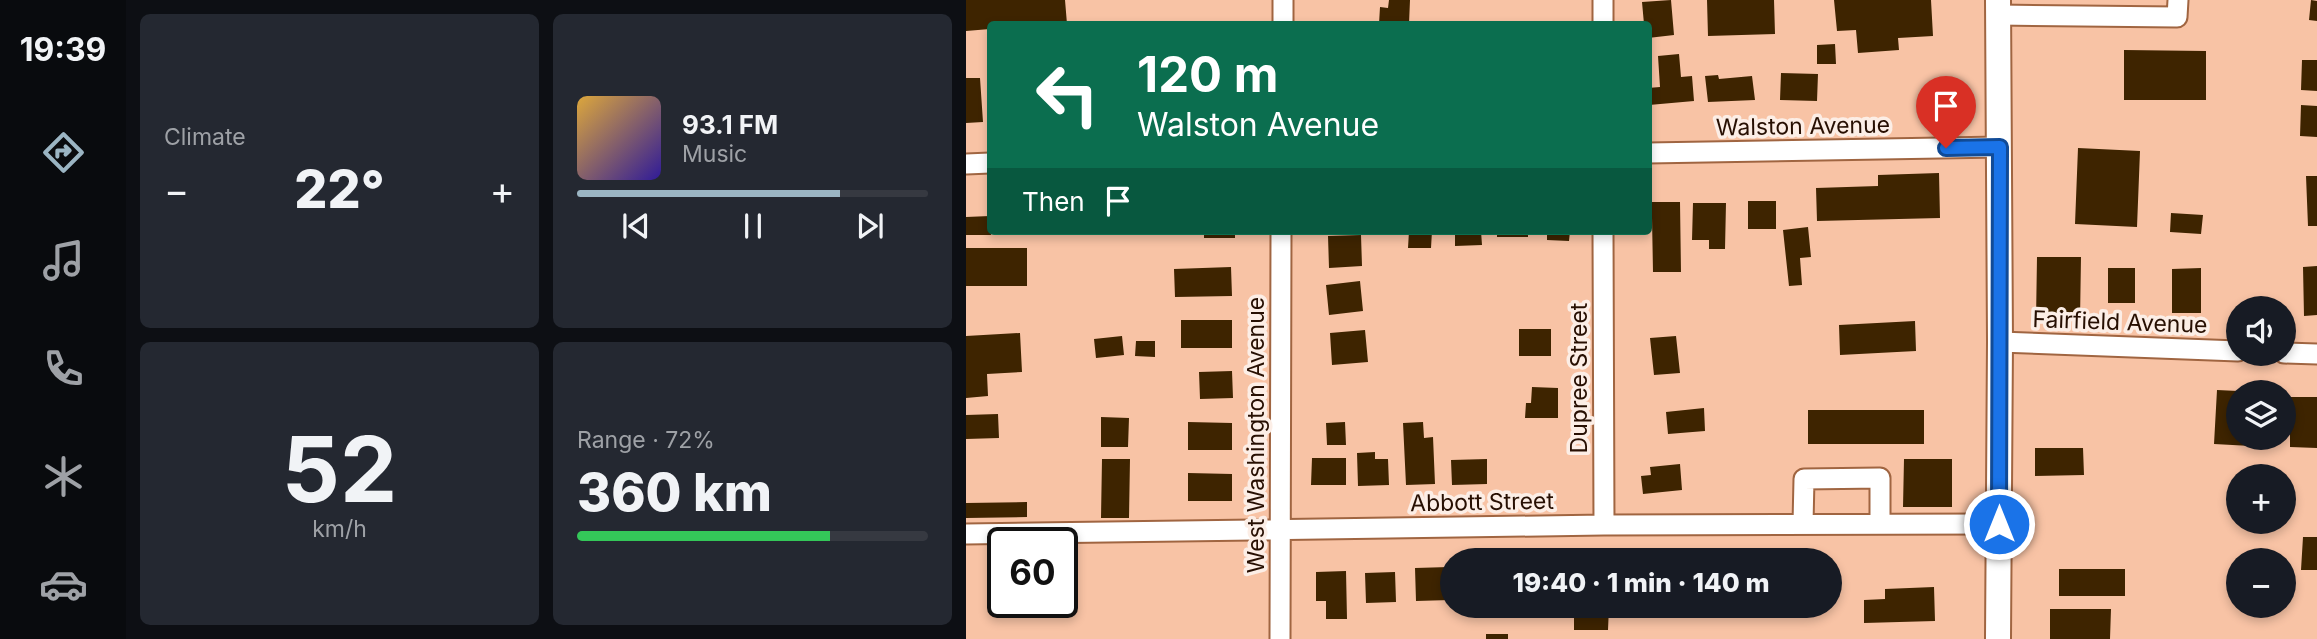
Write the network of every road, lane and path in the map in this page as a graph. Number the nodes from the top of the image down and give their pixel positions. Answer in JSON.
{"nodes":[{"id":1,"x":1283,"y":0,"type":"edge"},
{"id":2,"x":1603,"y":0,"type":"edge"},
{"id":3,"x":1998,"y":7,"type":"edge"},
{"id":4,"x":2058,"y":8,"type":"edge"},
{"id":5,"x":2177,"y":8,"type":"edge"},
{"id":6,"x":1283,"y":21,"type":"edge"},
{"id":7,"x":1603,"y":21,"type":"edge"},
{"id":8,"x":2000,"y":147,"type":"junction"},
{"id":9,"x":1652,"y":153,"type":"edge"},
{"id":10,"x":987,"y":163,"type":"edge"},
{"id":11,"x":966,"y":164,"type":"edge"},
{"id":12,"x":1281,"y":235,"type":"edge"},
{"id":13,"x":1603,"y":235,"type":"edge"},
{"id":14,"x":2000,"y":342,"type":"junction"},
{"id":15,"x":2226,"y":351,"type":"edge"},
{"id":16,"x":2296,"y":353,"type":"edge"},
{"id":17,"x":2317,"y":354,"type":"edge"},
{"id":18,"x":1880,"y":523,"type":"junction"},
{"id":19,"x":1803,"y":524,"type":"junction"},
{"id":20,"x":1999,"y":524,"type":"junction"},
{"id":21,"x":1604,"y":525,"type":"junction"},
{"id":22,"x":1280,"y":530,"type":"junction"},
{"id":23,"x":966,"y":534,"type":"edge"},
{"id":24,"x":1280,"y":639,"type":"edge"},
{"id":25,"x":1998,"y":639,"type":"edge"}],
"edges":[{"from":1,"to":6,"type":"street"},
{"from":2,"to":7,"type":"street"},
{"from":3,"to":4,"type":"street"},
{"from":3,"to":8,"type":"main road"},
{"from":4,"to":5,"type":"street"},
{"from":8,"to":9,"type":"street","name":"Walston Avenue"},
{"from":8,"to":14,"type":"main road"},
{"from":10,"to":11,"type":"street"},
{"from":12,"to":22,"type":"street","name":"West Washington Avenue"},
{"from":13,"to":21,"type":"street","name":"Dupree Street"},
{"from":14,"to":15,"type":"street","name":"Fairfield Avenue"},
{"from":14,"to":20,"type":"main road"},
{"from":16,"to":17,"type":"street"},
{"from":18,"to":19,"type":"street","name":"Abbott Street"},
{"from":18,"to":19,"type":"street"},
{"from":18,"to":20,"type":"street","name":"Abbott Street"},
{"from":19,"to":21,"type":"street","name":"Abbott Street"},
{"from":20,"to":25,"type":"main road"},
{"from":21,"to":22,"type":"street","name":"Abbott Street"},
{"from":22,"to":23,"type":"street","name":"Abbott Street"},
{"from":22,"to":24,"type":"street","name":"West Washington Avenue"}]}
